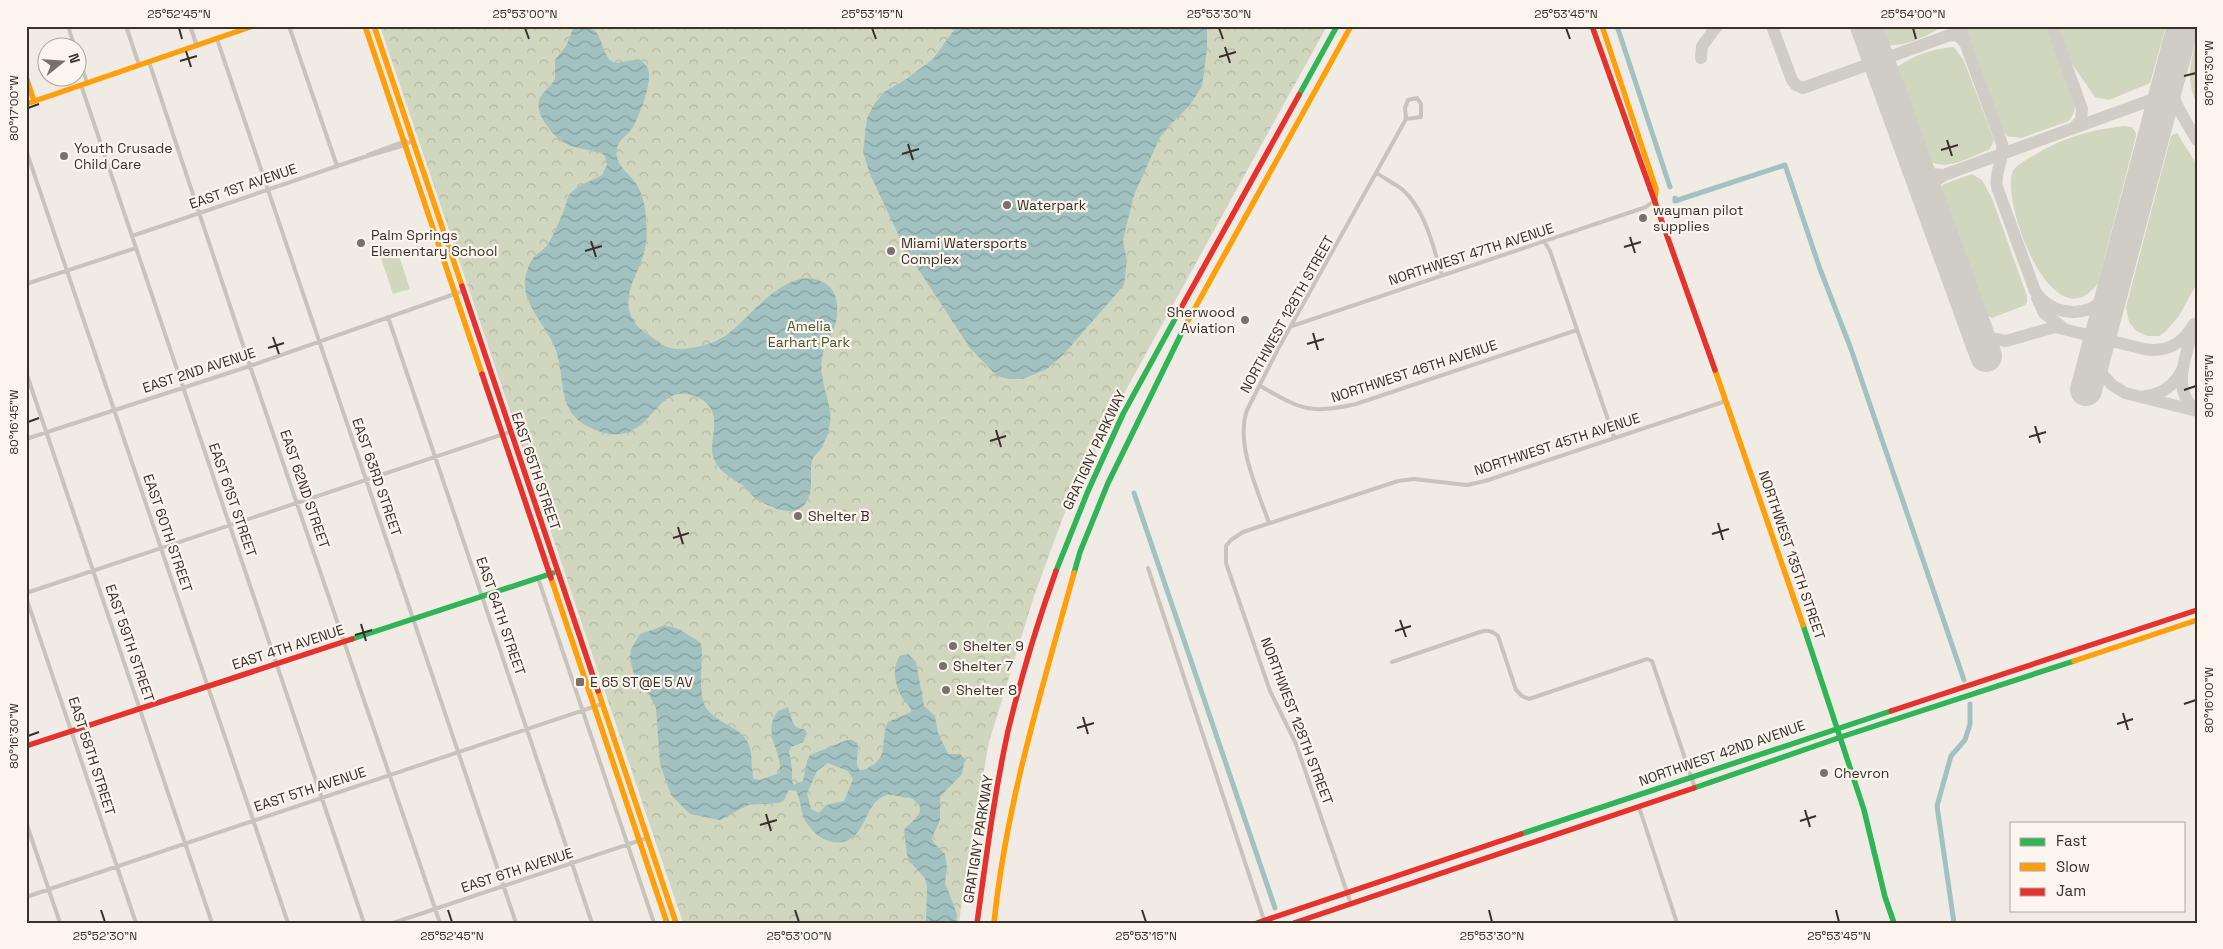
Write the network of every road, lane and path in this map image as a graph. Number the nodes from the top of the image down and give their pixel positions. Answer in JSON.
{"nodes":[{"id":1,"x":68,"y":26,"type":"edge"},
{"id":2,"x":126,"y":26,"type":"edge"},
{"id":3,"x":190,"y":26,"type":"edge"},
{"id":4,"x":253,"y":26,"type":"edge"},
{"id":5,"x":289,"y":26,"type":"edge"},
{"id":6,"x":365,"y":26,"type":"edge"},
{"id":7,"x":374,"y":26,"type":"edge"},
{"id":8,"x":1337,"y":26,"type":"edge"},
{"id":9,"x":1351,"y":26,"type":"edge"},
{"id":10,"x":1592,"y":26,"type":"edge"},
{"id":11,"x":1602,"y":26,"type":"edge"},
{"id":12,"x":72,"y":38,"type":"edge"},
{"id":13,"x":217,"y":39,"type":"junction"},
{"id":14,"x":196,"y":46,"type":"junction"},
{"id":15,"x":149,"y":62,"type":"junction"},
{"id":16,"x":140,"y":65,"type":"junction"},
{"id":17,"x":26,"y":78,"type":"edge"},
{"id":18,"x":88,"y":83,"type":"edge"},
{"id":19,"x":72,"y":88,"type":"edge"},
{"id":20,"x":85,"y":88,"type":"edge"},
{"id":21,"x":34,"y":101,"type":"junction"},
{"id":22,"x":26,"y":104,"type":"edge"},
{"id":23,"x":1406,"y":119,"type":"junction"},
{"id":24,"x":412,"y":141,"type":"junction"},
{"id":25,"x":404,"y":143,"type":"junction"},
{"id":26,"x":26,"y":150,"type":"edge"},
{"id":27,"x":337,"y":166,"type":"junction"},
{"id":28,"x":1377,"y":173,"type":"junction"},
{"id":29,"x":268,"y":190,"type":"junction"},
{"id":30,"x":1654,"y":200,"type":"junction"},
{"id":31,"x":200,"y":213,"type":"junction"},
{"id":32,"x":132,"y":236,"type":"junction"},
{"id":33,"x":1544,"y":241,"type":"junction"},
{"id":34,"x":136,"y":248,"type":"junction"},
{"id":35,"x":66,"y":270,"type":"junction"},
{"id":36,"x":1442,"y":275,"type":"junction"},
{"id":37,"x":26,"y":284,"type":"edge"},
{"id":38,"x":463,"y":291,"type":"junction"},
{"id":39,"x":455,"y":294,"type":"junction"},
{"id":40,"x":388,"y":317,"type":"junction"},
{"id":41,"x":1292,"y":326,"type":"junction"},
{"id":42,"x":1577,"y":330,"type":"junction"},
{"id":43,"x":319,"y":341,"type":"junction"},
{"id":44,"x":250,"y":366,"type":"junction"},
{"id":45,"x":26,"y":372,"type":"edge"},
{"id":46,"x":183,"y":386,"type":"junction"},
{"id":47,"x":1260,"y":386,"type":"junction"},
{"id":48,"x":1726,"y":401,"type":"junction"},
{"id":49,"x":115,"y":409,"type":"junction"},
{"id":50,"x":47,"y":432,"type":"junction"},
{"id":51,"x":510,"y":432,"type":"junction"},
{"id":52,"x":502,"y":434,"type":"junction"},
{"id":53,"x":1614,"y":438,"type":"junction"},
{"id":54,"x":26,"y":439,"type":"edge"},
{"id":55,"x":435,"y":457,"type":"junction"},
{"id":56,"x":365,"y":480,"type":"junction"},
{"id":57,"x":298,"y":502,"type":"junction"},
{"id":58,"x":1269,"y":523,"type":"junction"},
{"id":59,"x":230,"y":525,"type":"junction"},
{"id":60,"x":1226,"y":546,"type":"joint"},
{"id":61,"x":161,"y":548,"type":"junction"},
{"id":62,"x":1148,"y":568,"type":"dead end"},
{"id":63,"x":93,"y":571,"type":"junction"},
{"id":64,"x":557,"y":572,"type":"junction"},
{"id":65,"x":549,"y":574,"type":"junction"},
{"id":66,"x":538,"y":578,"type":"junction"},
{"id":67,"x":26,"y":593,"type":"edge"},
{"id":68,"x":482,"y":596,"type":"junction"},
{"id":69,"x":26,"y":597,"type":"edge"},
{"id":70,"x":2197,"y":610,"type":"edge"},
{"id":71,"x":414,"y":618,"type":"junction"},
{"id":72,"x":2197,"y":620,"type":"edge"},
{"id":73,"x":2121,"y":635,"type":"junction"},
{"id":74,"x":345,"y":642,"type":"junction"},
{"id":75,"x":2125,"y":644,"type":"junction"},
{"id":76,"x":1392,"y":662,"type":"dead end"},
{"id":77,"x":277,"y":664,"type":"junction"},
{"id":78,"x":1975,"y":684,"type":"junction"},
{"id":79,"x":209,"y":686,"type":"junction"},
{"id":80,"x":1978,"y":692,"type":"junction"},
{"id":81,"x":602,"y":704,"type":"junction"},
{"id":82,"x":594,"y":707,"type":"junction"},
{"id":83,"x":141,"y":708,"type":"junction"},
{"id":84,"x":583,"y":710,"type":"junction"},
{"id":85,"x":1838,"y":728,"type":"junction"},
{"id":86,"x":527,"y":729,"type":"junction"},
{"id":87,"x":72,"y":731,"type":"junction"},
{"id":88,"x":1841,"y":737,"type":"junction"},
{"id":89,"x":26,"y":746,"type":"edge"},
{"id":90,"x":458,"y":753,"type":"junction"},
{"id":91,"x":390,"y":775,"type":"junction"},
{"id":92,"x":1690,"y":777,"type":"junction"},
{"id":93,"x":1695,"y":788,"type":"junction"},
{"id":94,"x":1635,"y":796,"type":"junction"},
{"id":95,"x":322,"y":798,"type":"junction"},
{"id":96,"x":1639,"y":807,"type":"junction"},
{"id":97,"x":253,"y":820,"type":"junction"},
{"id":98,"x":26,"y":822,"type":"edge"},
{"id":99,"x":647,"y":838,"type":"junction"},
{"id":100,"x":639,"y":840,"type":"junction"},
{"id":101,"x":185,"y":843,"type":"junction"},
{"id":102,"x":628,"y":844,"type":"junction"},
{"id":103,"x":1450,"y":858,"type":"junction"},
{"id":104,"x":572,"y":863,"type":"junction"},
{"id":105,"x":116,"y":867,"type":"junction"},
{"id":106,"x":1454,"y":869,"type":"junction"},
{"id":107,"x":1399,"y":875,"type":"junction"},
{"id":108,"x":503,"y":886,"type":"junction"},
{"id":109,"x":1403,"y":886,"type":"junction"},
{"id":110,"x":48,"y":890,"type":"junction"},
{"id":111,"x":1348,"y":892,"type":"junction"},
{"id":112,"x":26,"y":897,"type":"edge"},
{"id":113,"x":1351,"y":904,"type":"junction"},
{"id":114,"x":436,"y":908,"type":"junction"},
{"id":115,"x":1264,"y":920,"type":"junction"},
{"id":116,"x":60,"y":923,"type":"edge"},
{"id":117,"x":136,"y":923,"type":"edge"},
{"id":118,"x":212,"y":923,"type":"edge"},
{"id":119,"x":288,"y":923,"type":"edge"},
{"id":120,"x":364,"y":923,"type":"edge"},
{"id":121,"x":393,"y":923,"type":"edge"},
{"id":122,"x":440,"y":923,"type":"edge"},
{"id":123,"x":516,"y":923,"type":"edge"},
{"id":124,"x":592,"y":923,"type":"edge"},
{"id":125,"x":654,"y":923,"type":"edge"},
{"id":126,"x":668,"y":923,"type":"edge"},
{"id":127,"x":676,"y":923,"type":"edge"},
{"id":128,"x":977,"y":923,"type":"edge"},
{"id":129,"x":994,"y":923,"type":"edge"},
{"id":130,"x":1257,"y":923,"type":"edge"},
{"id":131,"x":1294,"y":923,"type":"edge"},
{"id":132,"x":1678,"y":923,"type":"edge"},
{"id":133,"x":1894,"y":923,"type":"edge"}],
"edges":[{"from":1,"to":12,"type":"street"},
{"from":2,"to":16,"type":"street"},
{"from":3,"to":14,"type":"street"},
{"from":4,"to":13,"type":"main road"},
{"from":5,"to":27,"type":"street"},
{"from":6,"to":25,"type":"main road","name":"EAST 65TH STREET"},
{"from":7,"to":24,"type":"main road","name":"EAST 65TH STREET"},
{"from":8,"to":128,"type":"main road","name":"GRATIGNY PARKWAY"},
{"from":9,"to":129,"type":"main road","name":"GRATIGNY PARKWAY"},
{"from":10,"to":30,"type":"main road","name":"NORTHWEST 135TH STREET"},
{"from":11,"to":30,"type":"main road","name":"NORTHWEST 135TH STREET"},
{"from":13,"to":14,"type":"main road"},
{"from":13,"to":29,"type":"street","name":"EAST 63RD STREET"},
{"from":14,"to":15,"type":"main road"},
{"from":15,"to":16,"type":"main road"},
{"from":15,"to":31,"type":"street","name":"EAST 62ND STREET"},
{"from":16,"to":18,"type":"main road"},
{"from":17,"to":21,"type":"main road"},
{"from":19,"to":21,"type":"main road"},
{"from":20,"to":32,"type":"street","name":"EAST 61ST STREET"},
{"from":21,"to":22,"type":"main road"},
{"from":23,"to":23,"type":"street"},
{"from":23,"to":28,"type":"street","name":"NORTHWEST 128TH STREET"},
{"from":24,"to":25,"type":"street","name":"EAST 1ST AVENUE"},
{"from":24,"to":38,"type":"main road","name":"EAST 65TH STREET"},
{"from":25,"to":27,"type":"street","name":"EAST 1ST AVENUE"},
{"from":25,"to":39,"type":"main road","name":"EAST 65TH STREET"},
{"from":26,"to":35,"type":"street","name":"EAST 60TH STREET"},
{"from":27,"to":29,"type":"street","name":"EAST 1ST AVENUE"},
{"from":28,"to":36,"type":"street"},
{"from":28,"to":41,"type":"street","name":"NORTHWEST 128TH STREET"},
{"from":29,"to":31,"type":"street","name":"EAST 1ST AVENUE"},
{"from":29,"to":43,"type":"street","name":"EAST 63RD STREET"},
{"from":30,"to":33,"type":"street","name":"NORTHWEST 47TH AVENUE"},
{"from":30,"to":48,"type":"main road","name":"NORTHWEST 135TH STREET"},
{"from":31,"to":32,"type":"street","name":"EAST 1ST AVENUE"},
{"from":31,"to":44,"type":"street","name":"EAST 62ND STREET"},
{"from":32,"to":34,"type":"street","name":"EAST 61ST STREET"},
{"from":33,"to":36,"type":"street","name":"NORTHWEST 47TH AVENUE"},
{"from":33,"to":42,"type":"street"},
{"from":34,"to":35,"type":"street"},
{"from":34,"to":46,"type":"street","name":"EAST 61ST STREET"},
{"from":35,"to":37,"type":"street"},
{"from":35,"to":49,"type":"street","name":"EAST 60TH STREET"},
{"from":36,"to":41,"type":"street","name":"NORTHWEST 47TH AVENUE"},
{"from":38,"to":39,"type":"street","name":"EAST 2ND AVENUE"},
{"from":38,"to":51,"type":"main road","name":"EAST 65TH STREET"},
{"from":39,"to":40,"type":"street","name":"EAST 2ND AVENUE"},
{"from":39,"to":52,"type":"main road","name":"EAST 65TH STREET"},
{"from":40,"to":43,"type":"street","name":"EAST 2ND AVENUE"},
{"from":40,"to":55,"type":"street","name":"EAST 64TH STREET"},
{"from":41,"to":47,"type":"street","name":"NORTHWEST 128TH STREET"},
{"from":42,"to":47,"type":"street","name":"NORTHWEST 46TH AVENUE"},
{"from":42,"to":53,"type":"street"},
{"from":43,"to":44,"type":"street","name":"EAST 2ND AVENUE"},
{"from":43,"to":56,"type":"street","name":"EAST 63RD STREET"},
{"from":44,"to":46,"type":"street","name":"EAST 2ND AVENUE"},
{"from":44,"to":57,"type":"street","name":"EAST 62ND STREET"},
{"from":45,"to":50,"type":"street","name":"EAST 59TH STREET"},
{"from":46,"to":49,"type":"street","name":"EAST 2ND AVENUE"},
{"from":46,"to":59,"type":"street","name":"EAST 61ST STREET"},
{"from":47,"to":58,"type":"street","name":"NORTHWEST 128TH STREET"},
{"from":48,"to":53,"type":"street","name":"NORTHWEST 45TH AVENUE"},
{"from":48,"to":85,"type":"main road","name":"NORTHWEST 135TH STREET"},
{"from":49,"to":50,"type":"street","name":"EAST 2ND AVENUE"},
{"from":49,"to":61,"type":"street","name":"EAST 60TH STREET"},
{"from":50,"to":54,"type":"street","name":"EAST 2ND AVENUE"},
{"from":50,"to":63,"type":"street","name":"EAST 59TH STREET"},
{"from":51,"to":52,"type":"street"},
{"from":51,"to":64,"type":"main road","name":"EAST 65TH STREET"},
{"from":52,"to":55,"type":"street"},
{"from":52,"to":65,"type":"main road","name":"EAST 65TH STREET"},
{"from":53,"to":58,"type":"street","name":"NORTHWEST 45TH AVENUE"},
{"from":55,"to":56,"type":"street"},
{"from":55,"to":68,"type":"street","name":"EAST 64TH STREET"},
{"from":56,"to":57,"type":"street"},
{"from":56,"to":71,"type":"street","name":"EAST 63RD STREET"},
{"from":57,"to":59,"type":"street"},
{"from":57,"to":74,"type":"street","name":"EAST 62ND STREET"},
{"from":58,"to":60,"type":"street","name":"NORTHWEST 45TH AVENUE"},
{"from":59,"to":61,"type":"street"},
{"from":59,"to":77,"type":"street","name":"EAST 61ST STREET"},
{"from":60,"to":111,"type":"street","name":"NORTHWEST 128TH STREET"},
{"from":61,"to":63,"type":"street"},
{"from":61,"to":79,"type":"street","name":"EAST 60TH STREET"},
{"from":62,"to":115,"type":"street"},
{"from":63,"to":67,"type":"street"},
{"from":63,"to":83,"type":"street","name":"EAST 59TH STREET"},
{"from":64,"to":65,"type":"main road","name":"EAST 4TH AVENUE"},
{"from":64,"to":81,"type":"main road","name":"EAST 65TH STREET"},
{"from":65,"to":66,"type":"main road","name":"EAST 4TH AVENUE"},
{"from":65,"to":82,"type":"main road","name":"EAST 65TH STREET"},
{"from":66,"to":68,"type":"main road","name":"EAST 4TH AVENUE"},
{"from":66,"to":84,"type":"street"},
{"from":68,"to":71,"type":"main road","name":"EAST 4TH AVENUE"},
{"from":68,"to":86,"type":"street","name":"EAST 64TH STREET"},
{"from":69,"to":87,"type":"street","name":"EAST 58TH STREET"},
{"from":70,"to":73,"type":"main road","name":"NORTHWEST 42ND AVENUE"},
{"from":71,"to":74,"type":"main road","name":"EAST 4TH AVENUE"},
{"from":71,"to":90,"type":"street","name":"EAST 63RD STREET"},
{"from":72,"to":75,"type":"main road","name":"NORTHWEST 42ND AVENUE"},
{"from":73,"to":75,"type":"main road"},
{"from":73,"to":78,"type":"main road","name":"NORTHWEST 42ND AVENUE"},
{"from":74,"to":77,"type":"main road","name":"EAST 4TH AVENUE"},
{"from":74,"to":91,"type":"street","name":"EAST 62ND STREET"},
{"from":75,"to":80,"type":"main road","name":"NORTHWEST 42ND AVENUE"},
{"from":76,"to":92,"type":"street"},
{"from":77,"to":79,"type":"main road","name":"EAST 4TH AVENUE"},
{"from":77,"to":95,"type":"street","name":"EAST 61ST STREET"},
{"from":78,"to":80,"type":"main road"},
{"from":78,"to":85,"type":"main road","name":"NORTHWEST 42ND AVENUE"},
{"from":79,"to":83,"type":"main road","name":"EAST 4TH AVENUE"},
{"from":79,"to":97,"type":"street","name":"EAST 60TH STREET"},
{"from":80,"to":88,"type":"main road","name":"NORTHWEST 42ND AVENUE"},
{"from":81,"to":82,"type":"street","name":"EAST 5TH AVENUE"},
{"from":81,"to":99,"type":"main road","name":"EAST 65TH STREET"},
{"from":82,"to":84,"type":"street","name":"EAST 5TH AVENUE"},
{"from":82,"to":100,"type":"main road","name":"EAST 65TH STREET"},
{"from":83,"to":87,"type":"main road","name":"EAST 4TH AVENUE"},
{"from":83,"to":101,"type":"street","name":"EAST 59TH STREET"},
{"from":84,"to":86,"type":"street","name":"EAST 5TH AVENUE"},
{"from":84,"to":102,"type":"street"},
{"from":85,"to":88,"type":"main road","name":"NORTHWEST 135TH STREET"},
{"from":85,"to":92,"type":"main road","name":"NORTHWEST 42ND AVENUE"},
{"from":86,"to":90,"type":"street","name":"EAST 5TH AVENUE"},
{"from":86,"to":104,"type":"street","name":"EAST 64TH STREET"},
{"from":87,"to":89,"type":"main road","name":"EAST 4TH AVENUE"},
{"from":87,"to":105,"type":"street","name":"EAST 58TH STREET"},
{"from":88,"to":93,"type":"main road","name":"NORTHWEST 42ND AVENUE"},
{"from":88,"to":133,"type":"main road","name":"NORTHWEST 135TH STREET"},
{"from":90,"to":91,"type":"street","name":"EAST 5TH AVENUE"},
{"from":90,"to":108,"type":"street","name":"EAST 63RD STREET"},
{"from":91,"to":95,"type":"street","name":"EAST 5TH AVENUE"},
{"from":91,"to":114,"type":"street","name":"EAST 62ND STREET"},
{"from":92,"to":93,"type":"street"},
{"from":92,"to":94,"type":"main road","name":"NORTHWEST 42ND AVENUE"},
{"from":93,"to":96,"type":"main road","name":"NORTHWEST 42ND AVENUE"},
{"from":94,"to":96,"type":"main road"},
{"from":94,"to":103,"type":"main road","name":"NORTHWEST 42ND AVENUE"},
{"from":95,"to":97,"type":"street","name":"EAST 5TH AVENUE"},
{"from":95,"to":120,"type":"street","name":"EAST 61ST STREET"},
{"from":96,"to":106,"type":"main road","name":"NORTHWEST 42ND AVENUE"},
{"from":96,"to":132,"type":"street"},
{"from":97,"to":101,"type":"street","name":"EAST 5TH AVENUE"},
{"from":97,"to":119,"type":"street","name":"EAST 60TH STREET"},
{"from":98,"to":110,"type":"street"},
{"from":99,"to":100,"type":"street","name":"EAST 6TH AVENUE"},
{"from":99,"to":127,"type":"main road","name":"EAST 65TH STREET"},
{"from":100,"to":102,"type":"street","name":"EAST 6TH AVENUE"},
{"from":100,"to":126,"type":"main road","name":"EAST 65TH STREET"},
{"from":101,"to":105,"type":"street","name":"EAST 5TH AVENUE"},
{"from":101,"to":118,"type":"street","name":"EAST 59TH STREET"},
{"from":102,"to":104,"type":"street","name":"EAST 6TH AVENUE"},
{"from":102,"to":125,"type":"street"},
{"from":103,"to":106,"type":"main road"},
{"from":103,"to":107,"type":"main road","name":"NORTHWEST 42ND AVENUE"},
{"from":104,"to":108,"type":"street","name":"EAST 6TH AVENUE"},
{"from":104,"to":124,"type":"street","name":"EAST 64TH STREET"},
{"from":105,"to":110,"type":"street","name":"EAST 5TH AVENUE"},
{"from":105,"to":117,"type":"street","name":"EAST 58TH STREET"},
{"from":106,"to":109,"type":"main road","name":"NORTHWEST 42ND AVENUE"},
{"from":107,"to":109,"type":"main road"},
{"from":107,"to":111,"type":"main road","name":"NORTHWEST 42ND AVENUE"},
{"from":108,"to":114,"type":"street","name":"EAST 6TH AVENUE"},
{"from":108,"to":123,"type":"street","name":"EAST 63RD STREET"},
{"from":109,"to":113,"type":"main road","name":"NORTHWEST 42ND AVENUE"},
{"from":110,"to":112,"type":"street","name":"EAST 5TH AVENUE"},
{"from":110,"to":116,"type":"street"},
{"from":111,"to":113,"type":"street","name":"NORTHWEST 128TH STREET"},
{"from":111,"to":115,"type":"main road","name":"NORTHWEST 42ND AVENUE"},
{"from":113,"to":131,"type":"main road","name":"NORTHWEST 42ND AVENUE"},
{"from":114,"to":121,"type":"street","name":"EAST 6TH AVENUE"},
{"from":114,"to":122,"type":"street","name":"EAST 62ND STREET"},
{"from":115,"to":130,"type":"main road","name":"NORTHWEST 42ND AVENUE"}]}
